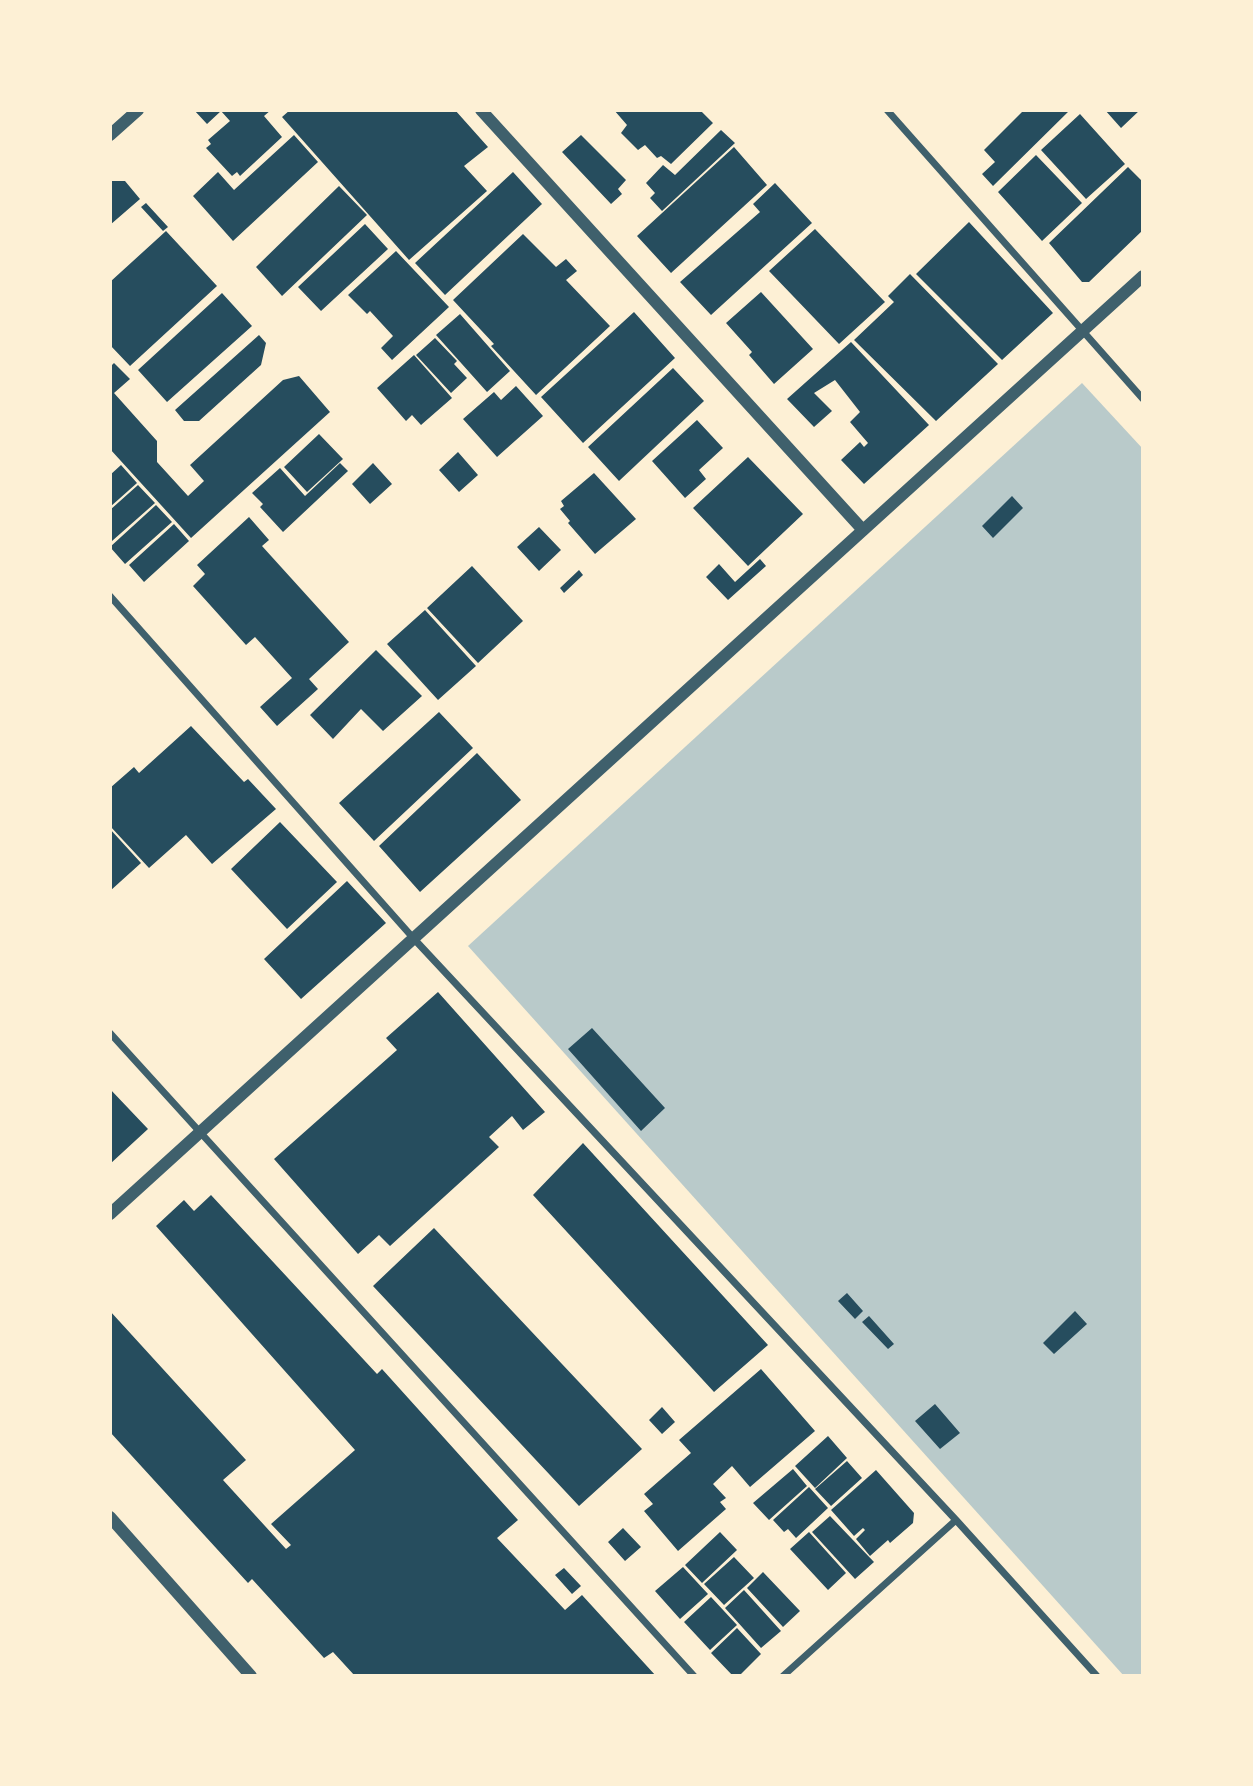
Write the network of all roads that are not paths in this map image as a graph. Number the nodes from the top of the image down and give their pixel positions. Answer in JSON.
{"nodes":[{"id":1,"x":138,"y":110,"type":"edge"},
{"id":2,"x":481,"y":110,"type":"edge"},
{"id":3,"x":887,"y":110,"type":"edge"},
{"id":4,"x":110,"y":135,"type":"edge"},
{"id":5,"x":1143,"y":276,"type":"edge"},
{"id":6,"x":1082,"y":332,"type":"junction"},
{"id":7,"x":1143,"y":399,"type":"edge"},
{"id":8,"x":862,"y":528,"type":"junction"},
{"id":9,"x":110,"y":596,"type":"edge"},
{"id":10,"x":415,"y":940,"type":"junction"},
{"id":11,"x":110,"y":1033,"type":"edge"},
{"id":12,"x":201,"y":1132,"type":"junction"},
{"id":13,"x":110,"y":1214,"type":"edge"},
{"id":14,"x":110,"y":1517,"type":"edge"},
{"id":15,"x":956,"y":1520,"type":"junction"},
{"id":16,"x":251,"y":1676,"type":"edge"},
{"id":17,"x":694,"y":1676,"type":"edge"},
{"id":18,"x":783,"y":1676,"type":"edge"},
{"id":19,"x":1097,"y":1676,"type":"edge"}],
"edges":[{"from":1,"to":4,"type":"street"},
{"from":2,"to":8,"type":"street"},
{"from":3,"to":6,"type":"street"},
{"from":5,"to":6,"type":"street"},
{"from":6,"to":7,"type":"street"},
{"from":6,"to":8,"type":"street"},
{"from":8,"to":10,"type":"street"},
{"from":9,"to":10,"type":"street"},
{"from":10,"to":12,"type":"street"},
{"from":10,"to":15,"type":"street"},
{"from":11,"to":12,"type":"street"},
{"from":12,"to":13,"type":"street"},
{"from":12,"to":17,"type":"street"},
{"from":14,"to":16,"type":"street"},
{"from":15,"to":18,"type":"street"},
{"from":15,"to":19,"type":"street"}]}
